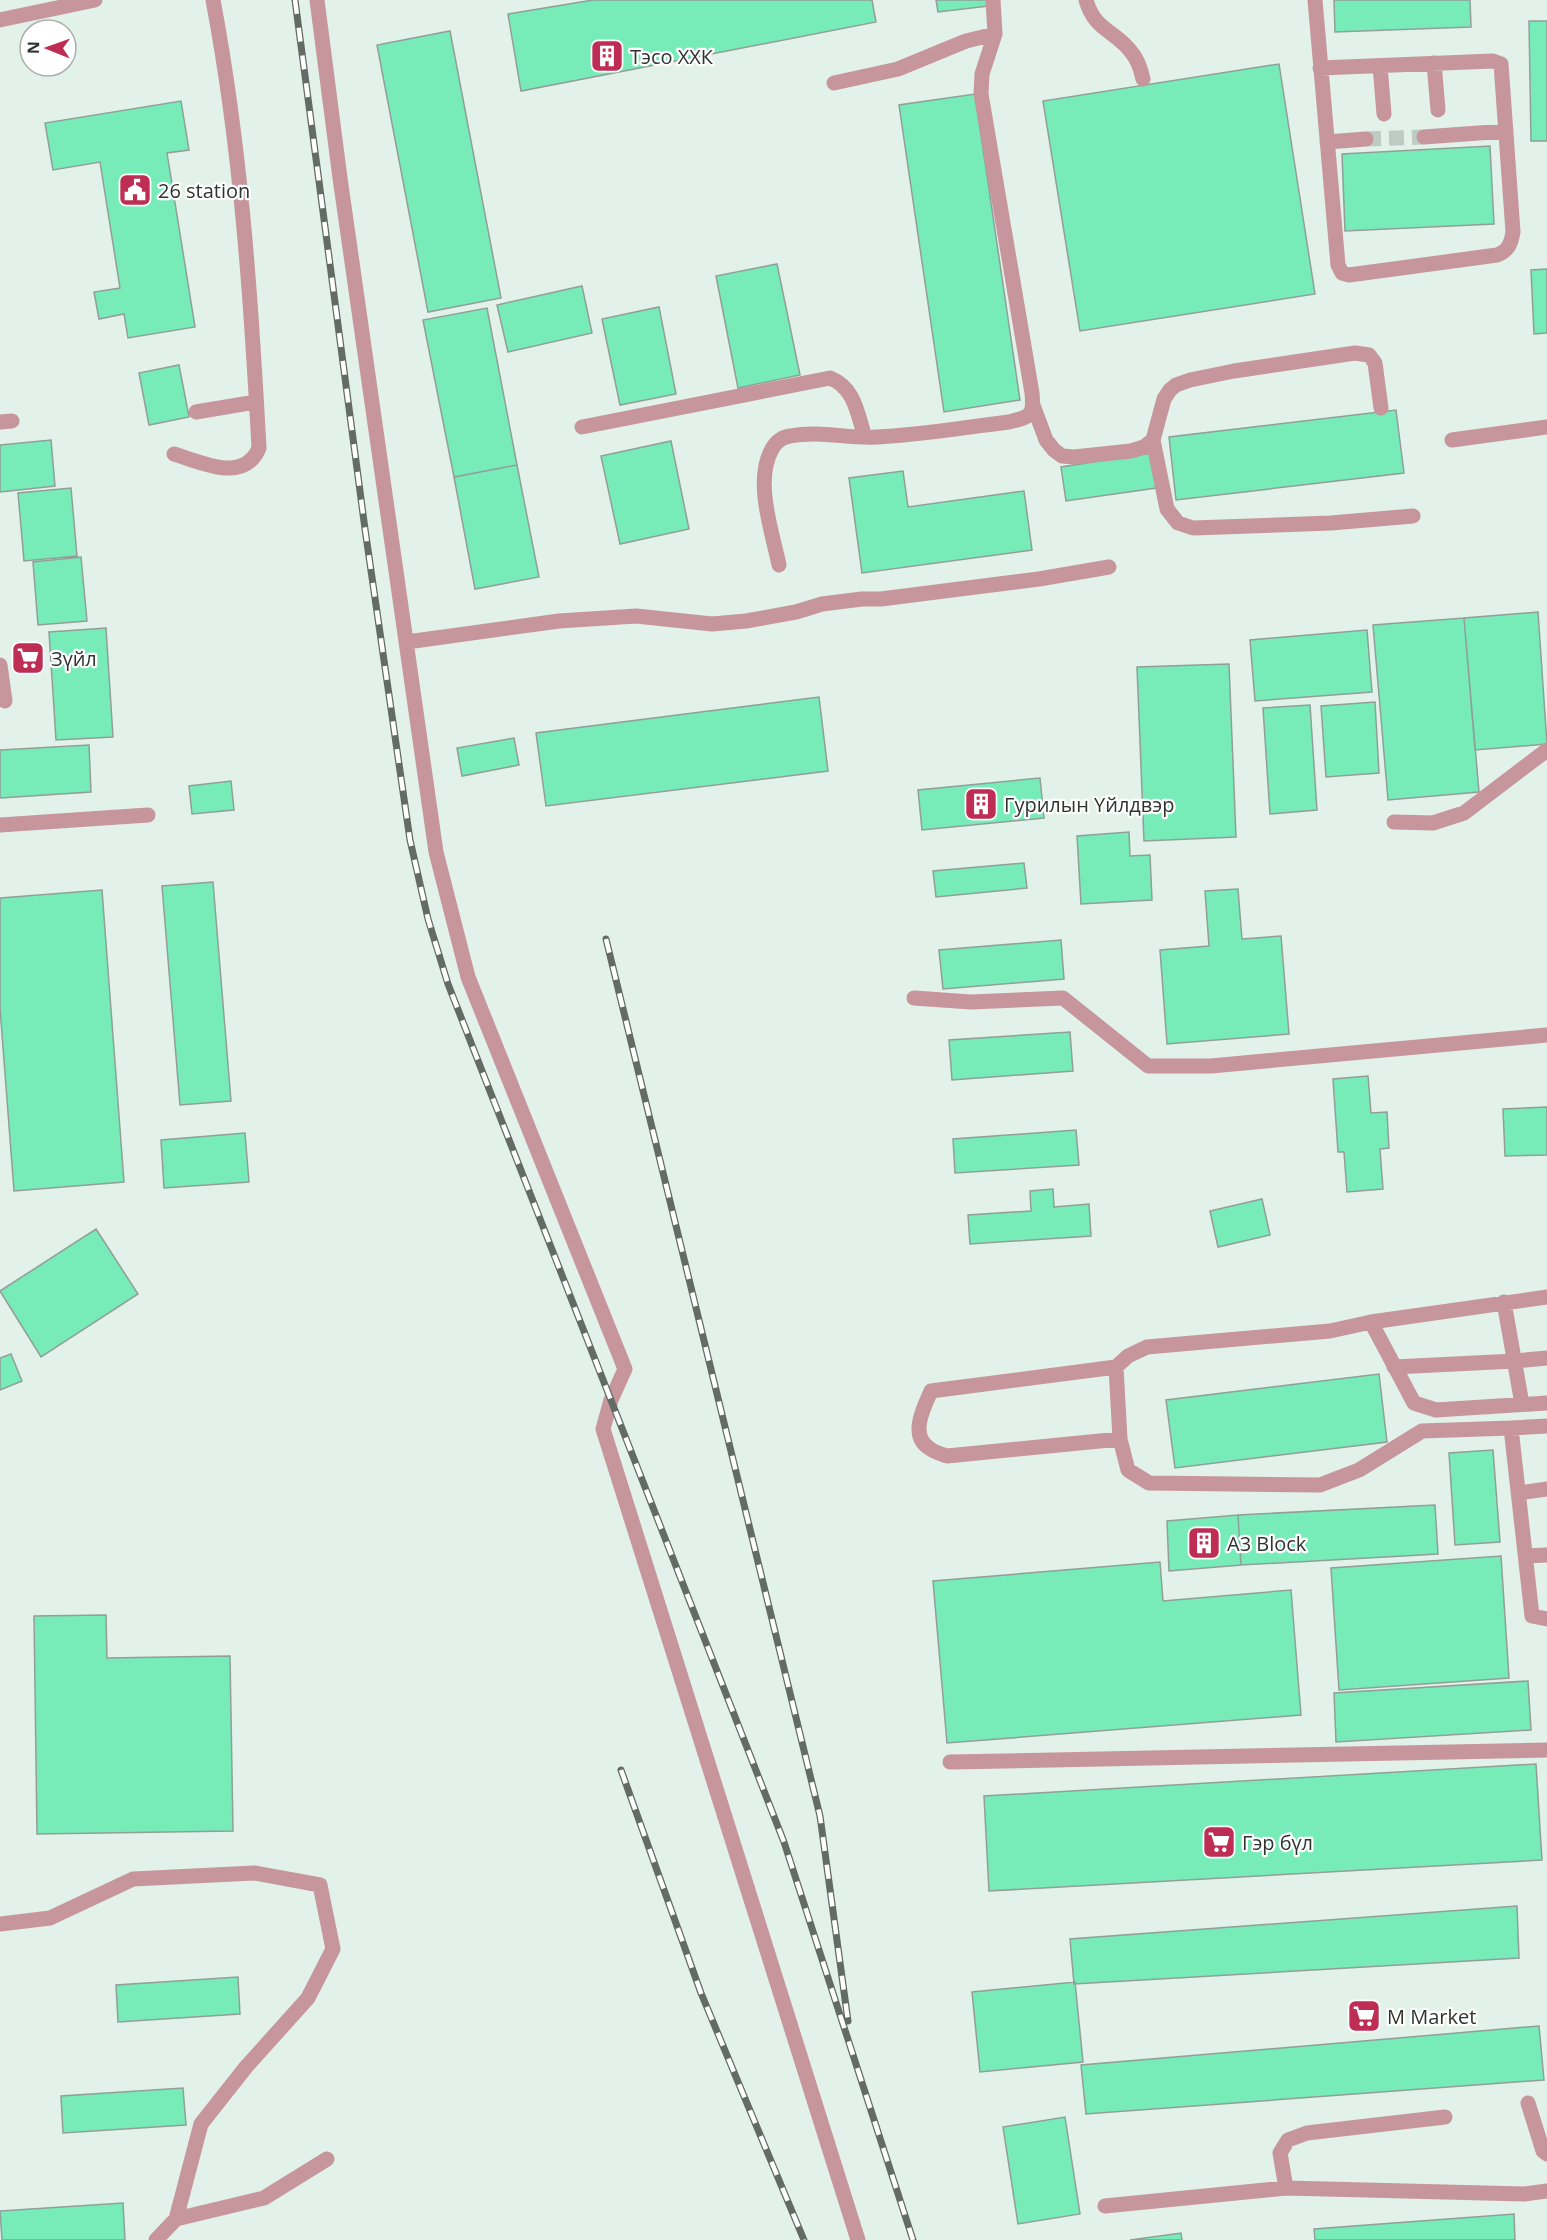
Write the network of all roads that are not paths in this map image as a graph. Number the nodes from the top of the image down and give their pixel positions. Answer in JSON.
{"nodes":[{"id":1,"x":95,"y":0,"type":"edge"},
{"id":2,"x":213,"y":0,"type":"edge"},
{"id":3,"x":317,"y":0,"type":"edge"},
{"id":4,"x":993,"y":0,"type":"edge"},
{"id":5,"x":1086,"y":0,"type":"edge"},
{"id":6,"x":1315,"y":0,"type":"edge"},
{"id":7,"x":0,"y":20,"type":"edge"},
{"id":8,"x":995,"y":33,"type":"junction"},
{"id":9,"x":1434,"y":63,"type":"junction"},
{"id":10,"x":1380,"y":66,"type":"junction"},
{"id":11,"x":1320,"y":68,"type":"junction"},
{"id":12,"x":1143,"y":79,"type":"dead end"},
{"id":13,"x":834,"y":83,"type":"dead end"},
{"id":14,"x":1438,"y":110,"type":"dead end"},
{"id":15,"x":1384,"y":114,"type":"dead end"},
{"id":16,"x":1506,"y":131,"type":"junction"},
{"id":17,"x":1424,"y":136,"type":"tunnel mouth"},
{"id":18,"x":1366,"y":139,"type":"tunnel mouth"},
{"id":19,"x":1327,"y":142,"type":"junction"},
{"id":20,"x":256,"y":402,"type":"junction"},
{"id":21,"x":1033,"y":405,"type":"junction"},
{"id":22,"x":1381,"y":408,"type":"dead end"},
{"id":23,"x":196,"y":412,"type":"dead end"},
{"id":24,"x":582,"y":427,"type":"dead end"},
{"id":25,"x":1547,"y":427,"type":"edge"},
{"id":26,"x":865,"y":437,"type":"junction"},
{"id":27,"x":1153,"y":440,"type":"junction"},
{"id":28,"x":1452,"y":440,"type":"dead end"},
{"id":29,"x":174,"y":454,"type":"dead end"},
{"id":30,"x":1413,"y":516,"type":"dead end"},
{"id":31,"x":779,"y":565,"type":"dead end"},
{"id":32,"x":1109,"y":567,"type":"dead end"},
{"id":33,"x":406,"y":642,"type":"junction"},
{"id":34,"x":0,"y":665,"type":"edge"},
{"id":35,"x":5,"y":701,"type":"dead end"},
{"id":36,"x":1547,"y":750,"type":"edge"},
{"id":37,"x":148,"y":815,"type":"dead end"},
{"id":38,"x":1394,"y":822,"type":"dead end"},
{"id":39,"x":0,"y":825,"type":"edge"},
{"id":40,"x":914,"y":998,"type":"dead end"},
{"id":41,"x":1547,"y":1035,"type":"edge"},
{"id":42,"x":1547,"y":1297,"type":"edge"},
{"id":43,"x":1504,"y":1302,"type":"junction"},
{"id":44,"x":1371,"y":1322,"type":"junction"},
{"id":45,"x":1547,"y":1358,"type":"edge"},
{"id":46,"x":1515,"y":1361,"type":"junction"},
{"id":47,"x":1116,"y":1367,"type":"junction"},
{"id":48,"x":1394,"y":1367,"type":"junction"},
{"id":49,"x":1547,"y":1403,"type":"edge"},
{"id":50,"x":1522,"y":1404,"type":"junction"},
{"id":51,"x":1547,"y":1426,"type":"edge"},
{"id":52,"x":1511,"y":1428,"type":"junction"},
{"id":53,"x":1120,"y":1439,"type":"junction"},
{"id":54,"x":1547,"y":1489,"type":"edge"},
{"id":55,"x":1519,"y":1493,"type":"junction"},
{"id":56,"x":1547,"y":1555,"type":"edge"},
{"id":57,"x":1526,"y":1556,"type":"junction"},
{"id":58,"x":1547,"y":1619,"type":"edge"},
{"id":59,"x":1547,"y":1750,"type":"edge"},
{"id":60,"x":950,"y":1762,"type":"dead end"},
{"id":61,"x":0,"y":1924,"type":"edge"},
{"id":62,"x":1528,"y":2103,"type":"dead end"},
{"id":63,"x":1445,"y":2117,"type":"dead end"},
{"id":64,"x":1547,"y":2154,"type":"edge"},
{"id":65,"x":327,"y":2159,"type":"dead end"},
{"id":66,"x":1286,"y":2188,"type":"junction"},
{"id":67,"x":1547,"y":2191,"type":"edge"},
{"id":68,"x":1105,"y":2206,"type":"dead end"},
{"id":69,"x":176,"y":2219,"type":"junction"},
{"id":70,"x":156,"y":2240,"type":"edge"},
{"id":71,"x":858,"y":2240,"type":"edge"}],
"edges":[{"from":1,"to":7,"type":"street"},
{"from":2,"to":20,"type":"street"},
{"from":3,"to":33,"type":"street"},
{"from":4,"to":8,"type":"street"},
{"from":5,"to":12,"type":"street"},
{"from":6,"to":11,"type":"street"},
{"from":8,"to":13,"type":"street"},
{"from":8,"to":21,"type":"street"},
{"from":9,"to":10,"type":"street"},
{"from":9,"to":14,"type":"street"},
{"from":9,"to":16,"type":"street"},
{"from":10,"to":11,"type":"street"},
{"from":10,"to":15,"type":"street"},
{"from":11,"to":19,"type":"street"},
{"from":16,"to":17,"type":"street"},
{"from":16,"to":19,"type":"street"},
{"from":18,"to":19,"type":"street"},
{"from":20,"to":23,"type":"street"},
{"from":20,"to":29,"type":"street"},
{"from":21,"to":26,"type":"street"},
{"from":21,"to":27,"type":"street"},
{"from":22,"to":27,"type":"street"},
{"from":24,"to":26,"type":"street"},
{"from":25,"to":28,"type":"street"},
{"from":26,"to":31,"type":"street"},
{"from":27,"to":30,"type":"street"},
{"from":32,"to":33,"type":"street"},
{"from":33,"to":71,"type":"street"},
{"from":34,"to":35,"type":"street"},
{"from":36,"to":38,"type":"street"},
{"from":37,"to":39,"type":"street"},
{"from":40,"to":41,"type":"street"},
{"from":42,"to":43,"type":"street"},
{"from":43,"to":44,"type":"street"},
{"from":43,"to":46,"type":"street"},
{"from":44,"to":47,"type":"street"},
{"from":44,"to":48,"type":"street"},
{"from":45,"to":46,"type":"street"},
{"from":46,"to":48,"type":"street"},
{"from":46,"to":50,"type":"street"},
{"from":47,"to":53,"type":"street"},
{"from":47,"to":53,"type":"street"},
{"from":48,"to":50,"type":"street"},
{"from":49,"to":50,"type":"street"},
{"from":51,"to":52,"type":"street"},
{"from":52,"to":53,"type":"street"},
{"from":52,"to":55,"type":"street"},
{"from":54,"to":55,"type":"street"},
{"from":55,"to":57,"type":"street"},
{"from":56,"to":57,"type":"street"},
{"from":57,"to":58,"type":"street"},
{"from":59,"to":60,"type":"street"},
{"from":61,"to":69,"type":"street"},
{"from":62,"to":64,"type":"street"},
{"from":63,"to":66,"type":"street"},
{"from":65,"to":69,"type":"street"},
{"from":66,"to":67,"type":"street"},
{"from":66,"to":68,"type":"street"},
{"from":69,"to":70,"type":"street"}]}
